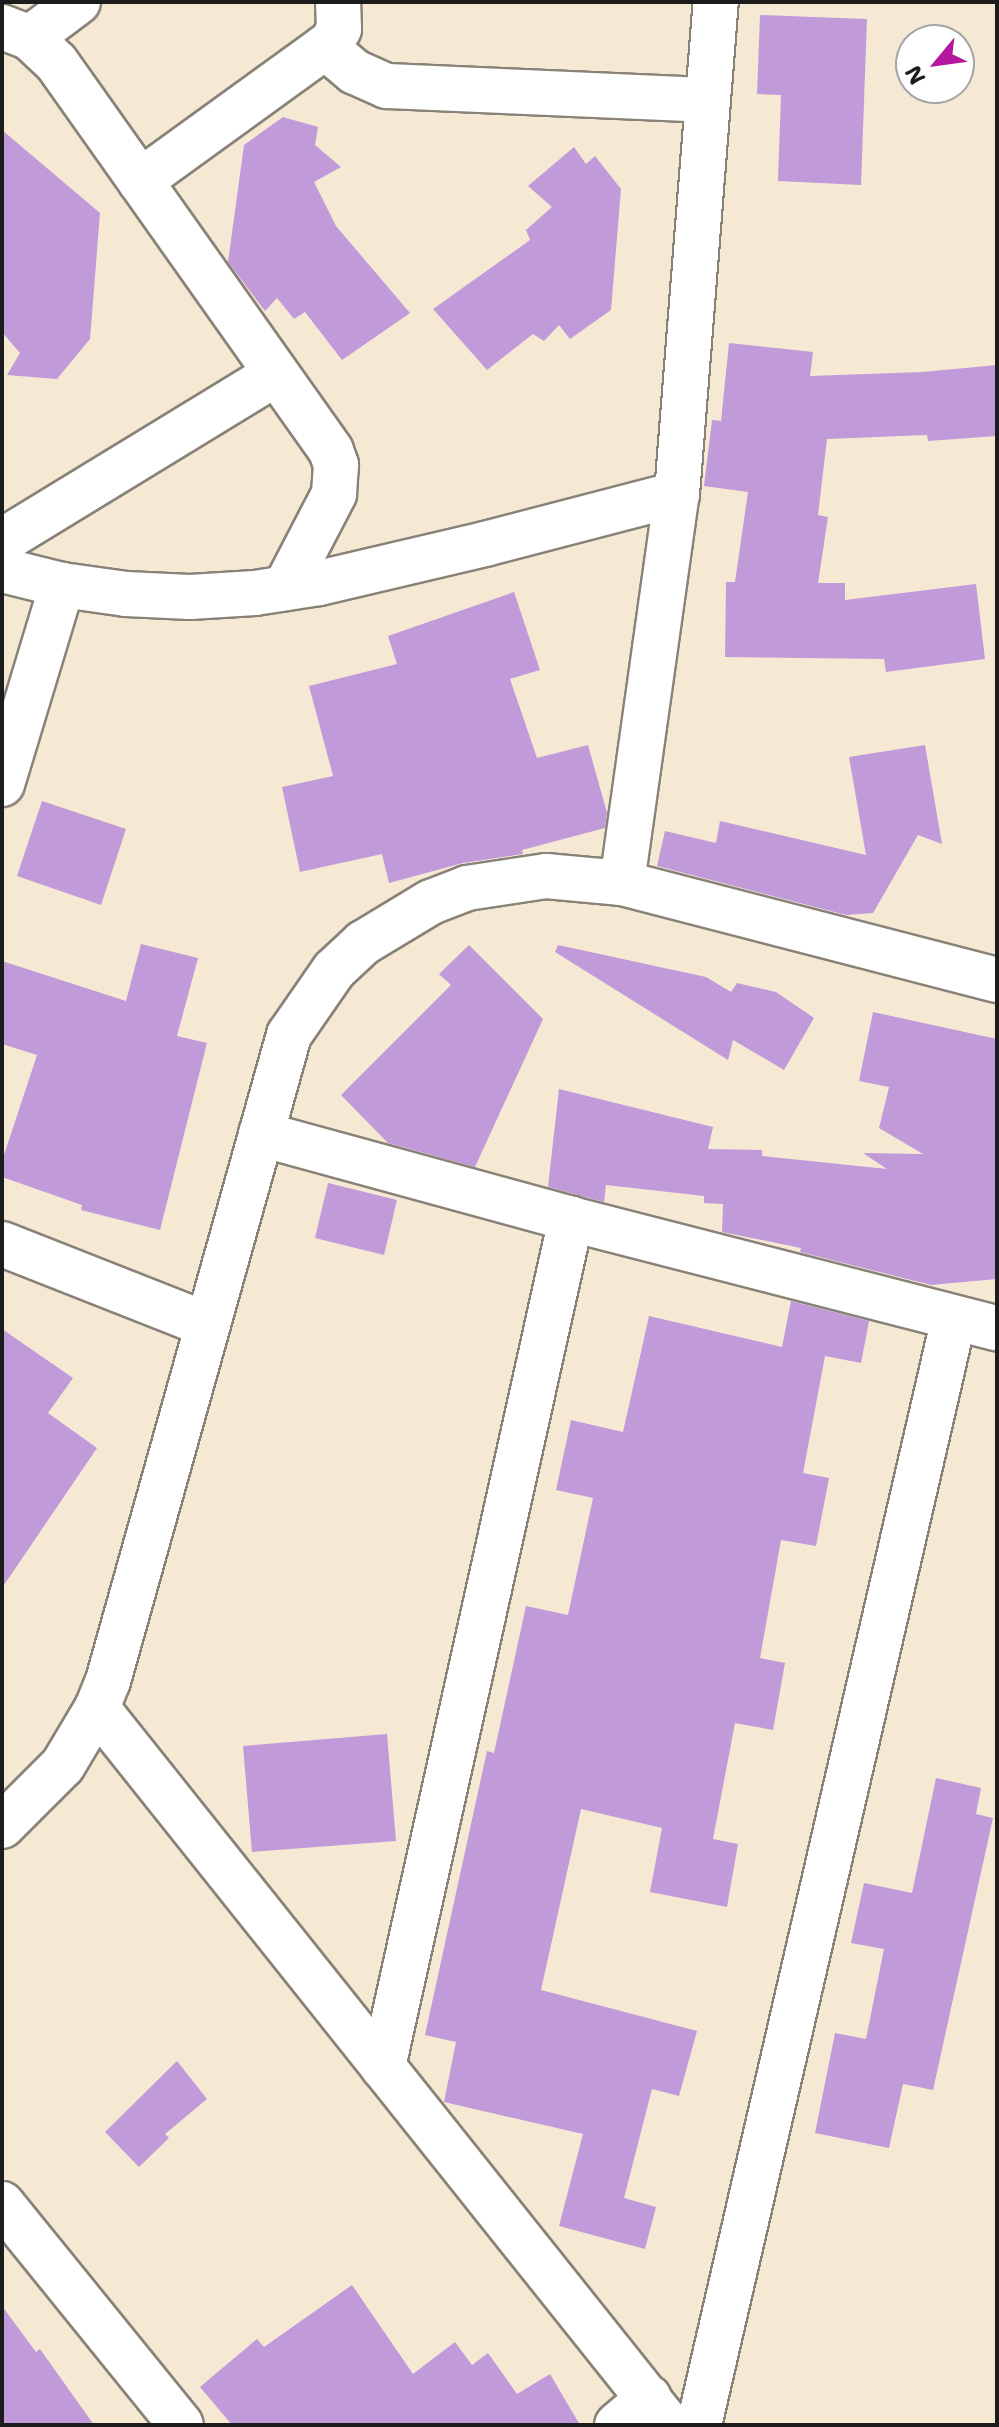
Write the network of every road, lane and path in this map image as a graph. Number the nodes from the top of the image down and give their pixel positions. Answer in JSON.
{"nodes":[{"id":1,"x":78,"y":2,"type":"edge"},
{"id":2,"x":338,"y":2,"type":"edge"},
{"id":3,"x":716,"y":2,"type":"edge"},
{"id":4,"x":16,"y":33,"type":"edge"},
{"id":5,"x":325,"y":47,"type":"junction"},
{"id":6,"x":706,"y":100,"type":"junction"},
{"id":7,"x":140,"y":181,"type":"junction"},
{"id":8,"x":276,"y":374,"type":"junction"},
{"id":9,"x":677,"y":494,"type":"junction"},
{"id":10,"x":2,"y":541,"type":"edge"},
{"id":11,"x":2,"y":570,"type":"edge"},
{"id":12,"x":62,"y":585,"type":"junction"},
{"id":13,"x":285,"y":588,"type":"junction"},
{"id":14,"x":2,"y":784,"type":"edge"},
{"id":15,"x":622,"y":883,"type":"junction"},
{"id":16,"x":997,"y":980,"type":"edge"},
{"id":17,"x":261,"y":1134,"type":"junction"},
{"id":18,"x":571,"y":1219,"type":"junction"},
{"id":19,"x":2,"y":1244,"type":"edge"},
{"id":20,"x":954,"y":1318,"type":"junction"},
{"id":21,"x":208,"y":1325,"type":"junction"},
{"id":22,"x":997,"y":1328,"type":"edge"},
{"id":23,"x":97,"y":1708,"type":"junction"},
{"id":24,"x":2,"y":1826,"type":"edge"},
{"id":25,"x":383,"y":2067,"type":"junction"},
{"id":26,"x":2,"y":2204,"type":"edge"},
{"id":27,"x":16,"y":2248,"type":"edge"},
{"id":28,"x":645,"y":2416,"type":"edge"},
{"id":29,"x":181,"y":2425,"type":"edge"},
{"id":30,"x":699,"y":2425,"type":"edge"}],
"edges":[{"from":1,"to":4,"type":"street"},
{"from":2,"to":5,"type":"street"},
{"from":3,"to":6,"type":"street"},
{"from":4,"to":7,"type":"street"},
{"from":5,"to":6,"type":"street"},
{"from":5,"to":7,"type":"street"},
{"from":6,"to":9,"type":"street"},
{"from":7,"to":8,"type":"street"},
{"from":8,"to":10,"type":"street"},
{"from":8,"to":13,"type":"street"},
{"from":9,"to":13,"type":"street"},
{"from":9,"to":15,"type":"street"},
{"from":11,"to":12,"type":"street"},
{"from":12,"to":13,"type":"street"},
{"from":12,"to":14,"type":"street"},
{"from":15,"to":16,"type":"street"},
{"from":15,"to":17,"type":"street"},
{"from":17,"to":18,"type":"street"},
{"from":17,"to":21,"type":"street"},
{"from":18,"to":20,"type":"street"},
{"from":18,"to":25,"type":"street"},
{"from":19,"to":21,"type":"street"},
{"from":20,"to":22,"type":"street"},
{"from":20,"to":30,"type":"street"},
{"from":21,"to":23,"type":"street"},
{"from":23,"to":24,"type":"street"},
{"from":23,"to":25,"type":"street"},
{"from":25,"to":28,"type":"street"},
{"from":26,"to":27,"type":"street"},
{"from":27,"to":29,"type":"street"}]}
